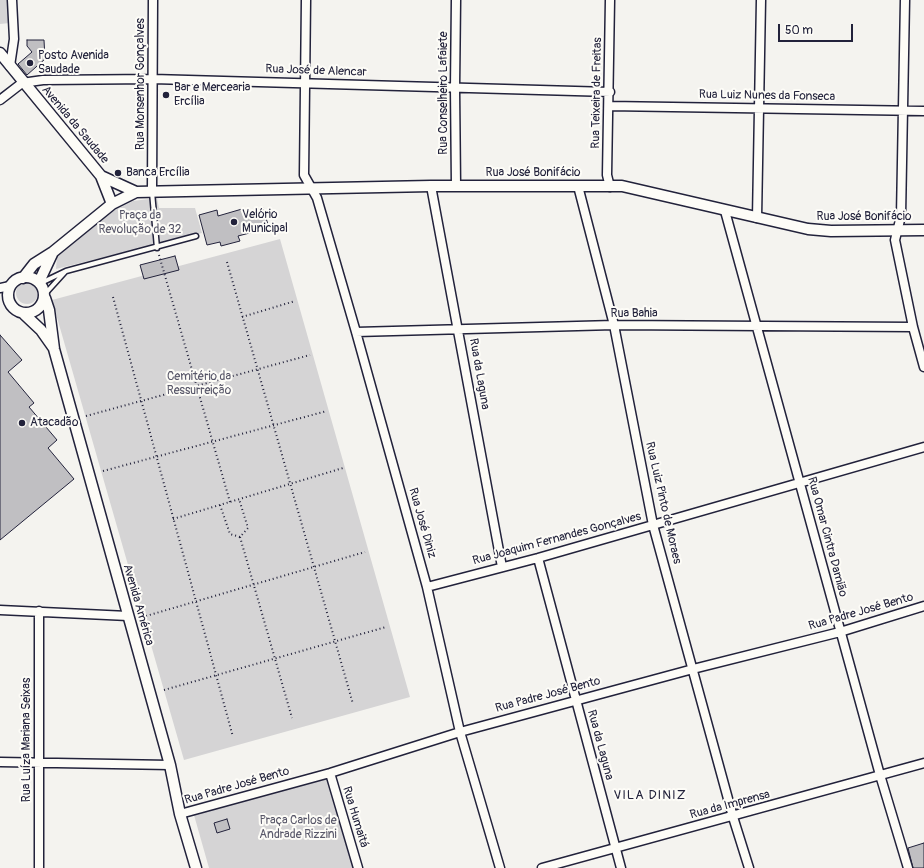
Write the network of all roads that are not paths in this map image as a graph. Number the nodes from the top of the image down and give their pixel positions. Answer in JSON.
{"nodes":[{"id":1,"x":12,"y":0,"type":"edge"},
{"id":2,"x":153,"y":0,"type":"edge"},
{"id":3,"x":306,"y":0,"type":"edge"},
{"id":4,"x":456,"y":0,"type":"edge"},
{"id":5,"x":610,"y":0,"type":"edge"},
{"id":6,"x":761,"y":0,"type":"edge"},
{"id":7,"x":905,"y":0,"type":"edge"},
{"id":8,"x":0,"y":53,"type":"edge"},
{"id":9,"x":10,"y":66,"type":"junction"},
{"id":10,"x":153,"y":79,"type":"junction"},
{"id":11,"x":22,"y":83,"type":"junction"},
{"id":12,"x":305,"y":83,"type":"junction"},
{"id":13,"x":455,"y":88,"type":"junction"},
{"id":14,"x":610,"y":92,"type":"junction"},
{"id":15,"x":0,"y":100,"type":"edge"},
{"id":16,"x":609,"y":106,"type":"junction"},
{"id":17,"x":759,"y":107,"type":"junction"},
{"id":18,"x":904,"y":110,"type":"junction"},
{"id":19,"x":924,"y":111,"type":"edge"},
{"id":20,"x":101,"y":176,"type":"junction"},
{"id":21,"x":431,"y":186,"type":"junction"},
{"id":22,"x":456,"y":186,"type":"junction"},
{"id":23,"x":578,"y":186,"type":"junction"},
{"id":24,"x":610,"y":187,"type":"junction"},
{"id":25,"x":311,"y":188,"type":"junction"},
{"id":26,"x":152,"y":191,"type":"junction"},
{"id":27,"x":136,"y":192,"type":"junction"},
{"id":28,"x":112,"y":204,"type":"junction"},
{"id":29,"x":725,"y":211,"type":"junction"},
{"id":30,"x":757,"y":218,"type":"junction"},
{"id":31,"x":897,"y":230,"type":"junction"},
{"id":32,"x":924,"y":230,"type":"edge"},
{"id":33,"x":196,"y":236,"type":"dead end"},
{"id":34,"x":157,"y":248,"type":"junction"},
{"id":35,"x":53,"y":252,"type":"junction"},
{"id":36,"x":66,"y":271,"type":"junction"},
{"id":37,"x":23,"y":278,"type":"junction"},
{"id":38,"x":39,"y":283,"type":"junction"},
{"id":39,"x":5,"y":287,"type":"edge"},
{"id":40,"x":45,"y":296,"type":"junction"},
{"id":41,"x":0,"y":306,"type":"edge"},
{"id":42,"x":12,"y":307,"type":"junction"},
{"id":43,"x":24,"y":314,"type":"junction"},
{"id":44,"x":614,"y":325,"type":"junction"},
{"id":45,"x":758,"y":327,"type":"junction"},
{"id":46,"x":913,"y":327,"type":"junction"},
{"id":47,"x":458,"y":330,"type":"junction"},
{"id":48,"x":356,"y":332,"type":"junction"},
{"id":49,"x":54,"y":349,"type":"junction"},
{"id":50,"x":924,"y":367,"type":"edge"},
{"id":51,"x":924,"y":448,"type":"edge"},
{"id":52,"x":800,"y":483,"type":"junction"},
{"id":53,"x":653,"y":525,"type":"junction"},
{"id":54,"x":538,"y":558,"type":"junction"},
{"id":55,"x":502,"y":567,"type":"junction"},
{"id":56,"x":427,"y":587,"type":"junction"},
{"id":57,"x":924,"y":606,"type":"edge"},
{"id":58,"x":0,"y":610,"type":"edge"},
{"id":59,"x":39,"y":611,"type":"junction"},
{"id":60,"x":128,"y":616,"type":"junction"},
{"id":61,"x":840,"y":632,"type":"junction"},
{"id":62,"x":693,"y":669,"type":"junction"},
{"id":63,"x":575,"y":700,"type":"junction"},
{"id":64,"x":460,"y":732,"type":"junction"},
{"id":65,"x":0,"y":762,"type":"edge"},
{"id":66,"x":40,"y":763,"type":"junction"},
{"id":67,"x":924,"y":763,"type":"edge"},
{"id":68,"x":170,"y":765,"type":"junction"},
{"id":69,"x":330,"y":773,"type":"junction"},
{"id":70,"x":880,"y":776,"type":"junction"},
{"id":71,"x":180,"y":814,"type":"junction"},
{"id":72,"x":733,"y":817,"type":"junction"},
{"id":73,"x":615,"y":848,"type":"junction"},
{"id":74,"x":38,"y":868,"type":"edge"},
{"id":75,"x":196,"y":868,"type":"edge"},
{"id":76,"x":358,"y":868,"type":"edge"},
{"id":77,"x":500,"y":868,"type":"edge"},
{"id":78,"x":542,"y":868,"type":"edge"},
{"id":79,"x":621,"y":868,"type":"edge"},
{"id":80,"x":749,"y":868,"type":"edge"},
{"id":81,"x":908,"y":868,"type":"edge"}],
"edges":[{"from":1,"to":9,"type":"street"},
{"from":2,"to":10,"type":"street","name":"Rua Monsenhor Gonçalves"},
{"from":3,"to":12,"type":"street","name":"Rua José Diniz"},
{"from":4,"to":13,"type":"street","name":"Rua Conselheiro Lafaiete"},
{"from":5,"to":14,"type":"street","name":"Rua Teixeira de Freitas"},
{"from":6,"to":17,"type":"street"},
{"from":7,"to":18,"type":"street"},
{"from":8,"to":9,"type":"street","name":"Avenida da Saudade"},
{"from":9,"to":11,"type":"street","name":"Avenida da Saudade"},
{"from":10,"to":11,"type":"street","name":"Rua José de Alencar"},
{"from":10,"to":12,"type":"street","name":"Rua José de Alencar"},
{"from":10,"to":26,"type":"street","name":"Rua Monsenhor Gonçalves"},
{"from":11,"to":15,"type":"street"},
{"from":11,"to":20,"type":"street","name":"Avenida da Saudade"},
{"from":12,"to":13,"type":"street","name":"Rua José de Alencar"},
{"from":12,"to":25,"type":"street","name":"Rua José Diniz"},
{"from":13,"to":14,"type":"street","name":"Rua José de Alencar"},
{"from":13,"to":22,"type":"street","name":"Rua Conselheiro Lafaiete"},
{"from":14,"to":16,"type":"street","name":"Rua Teixeira de Freitas"},
{"from":16,"to":17,"type":"street","name":"Rua Luiz Nunes da Fonseca"},
{"from":16,"to":24,"type":"street","name":"Rua Teixeira de Freitas"},
{"from":17,"to":18,"type":"street","name":"Rua Luiz Nunes da Fonseca"},
{"from":17,"to":30,"type":"street"},
{"from":18,"to":19,"type":"street","name":"Rua Luiz Nunes da Fonseca"},
{"from":18,"to":31,"type":"street"},
{"from":20,"to":27,"type":"street","name":"Avenida da Saudade"},
{"from":20,"to":28,"type":"street","name":"Avenida da Saudade"},
{"from":21,"to":22,"type":"street","name":"Rua José Bonifácio"},
{"from":21,"to":25,"type":"street","name":"Rua José Bonifácio"},
{"from":21,"to":47,"type":"street","name":"Rua da Laguna"},
{"from":22,"to":23,"type":"street","name":"Rua José Bonifácio"},
{"from":23,"to":24,"type":"street","name":"Rua José Bonifácio"},
{"from":23,"to":44,"type":"street","name":"Rua Luiz Pinto de Moraes"},
{"from":24,"to":29,"type":"street","name":"Rua José Bonifácio"},
{"from":25,"to":26,"type":"street","name":"Rua José Bonifácio"},
{"from":25,"to":48,"type":"street","name":"Rua José Diniz"},
{"from":26,"to":27,"type":"street","name":"Rua José Bonifácio"},
{"from":26,"to":34,"type":"lane"},
{"from":27,"to":28,"type":"street"},
{"from":28,"to":35,"type":"street"},
{"from":29,"to":30,"type":"street","name":"Rua José Bonifácio"},
{"from":29,"to":45,"type":"street","name":"Rua Omar Cintra Damião"},
{"from":30,"to":31,"type":"street","name":"Rua José Bonifácio"},
{"from":31,"to":32,"type":"street","name":"Rua José Bonifácio"},
{"from":31,"to":46,"type":"street"},
{"from":33,"to":34,"type":"lane"},
{"from":34,"to":36,"type":"lane"},
{"from":35,"to":37,"type":"street"},
{"from":35,"to":38,"type":"street"},
{"from":36,"to":38,"type":"lane"},
{"from":36,"to":40,"type":"lane"},
{"from":37,"to":38,"type":"street"},
{"from":37,"to":39,"type":"street"},
{"from":38,"to":40,"type":"street"},
{"from":39,"to":42,"type":"street"},
{"from":40,"to":43,"type":"street"},
{"from":40,"to":49,"type":"street","name":"Avenida América"},
{"from":41,"to":42,"type":"street"},
{"from":42,"to":43,"type":"street"},
{"from":43,"to":49,"type":"street","name":"Avenida América"},
{"from":44,"to":45,"type":"street","name":"Rua Bahia"},
{"from":44,"to":47,"type":"street","name":"Rua Bahia"},
{"from":44,"to":53,"type":"street","name":"Rua Luiz Pinto de Moraes"},
{"from":45,"to":46,"type":"street","name":"Rua Bahia"},
{"from":45,"to":52,"type":"street","name":"Rua Omar Cintra Damião"},
{"from":46,"to":50,"type":"street"},
{"from":47,"to":48,"type":"street","name":"Rua Bahia"},
{"from":47,"to":55,"type":"street","name":"Rua da Laguna"},
{"from":48,"to":56,"type":"street","name":"Rua José Diniz"},
{"from":49,"to":60,"type":"street","name":"Avenida América"},
{"from":51,"to":52,"type":"street","name":"Rua Joaquim Fernandes Gonçalves"},
{"from":52,"to":53,"type":"street","name":"Rua Joaquim Fernandes Gonçalves"},
{"from":52,"to":61,"type":"street","name":"Rua Omar Cintra Damião"},
{"from":53,"to":54,"type":"street","name":"Rua Joaquim Fernandes Gonçalves"},
{"from":53,"to":62,"type":"street","name":"Rua Luiz Pinto de Moraes"},
{"from":54,"to":55,"type":"street","name":"Rua Joaquim Fernandes Gonçalves"},
{"from":54,"to":63,"type":"street","name":"Rua da Laguna"},
{"from":55,"to":56,"type":"street","name":"Rua Joaquim Fernandes Gonçalves"},
{"from":56,"to":64,"type":"street","name":"Rua José Diniz"},
{"from":57,"to":61,"type":"street","name":"Rua Padre José Bento"},
{"from":58,"to":59,"type":"street"},
{"from":59,"to":60,"type":"street"},
{"from":59,"to":66,"type":"street","name":"Rua Luíza Mariana Seixas"},
{"from":60,"to":68,"type":"street","name":"Avenida América"},
{"from":61,"to":62,"type":"street","name":"Rua Padre José Bento"},
{"from":61,"to":70,"type":"street","name":"Rua Omar Cintra Damião"},
{"from":62,"to":63,"type":"street","name":"Rua Padre José Bento"},
{"from":62,"to":72,"type":"street","name":"Rua Luiz Pinto de Moraes"},
{"from":63,"to":64,"type":"street","name":"Rua Padre José Bento"},
{"from":63,"to":73,"type":"street","name":"Rua da Laguna"},
{"from":64,"to":69,"type":"street","name":"Rua Padre José Bento"},
{"from":64,"to":77,"type":"street","name":"Rua José Diniz"},
{"from":65,"to":66,"type":"street"},
{"from":66,"to":68,"type":"street"},
{"from":66,"to":74,"type":"street","name":"Rua Luíza Mariana Seixas"},
{"from":67,"to":70,"type":"street","name":"Rua da Imprensa"},
{"from":68,"to":71,"type":"street","name":"Avenida América"},
{"from":69,"to":71,"type":"street","name":"Rua Padre José Bento"},
{"from":69,"to":76,"type":"street","name":"Rua Humaitá"},
{"from":70,"to":72,"type":"street","name":"Rua da Imprensa"},
{"from":70,"to":81,"type":"street","name":"Rua Omar Cintra Damião"},
{"from":71,"to":75,"type":"street","name":"Avenida América"},
{"from":72,"to":73,"type":"street","name":"Rua da Imprensa"},
{"from":72,"to":80,"type":"street","name":"Rua Luiz Pinto de Moraes"},
{"from":73,"to":78,"type":"street","name":"Rua da Imprensa"},
{"from":73,"to":79,"type":"street","name":"Rua da Laguna"}]}
